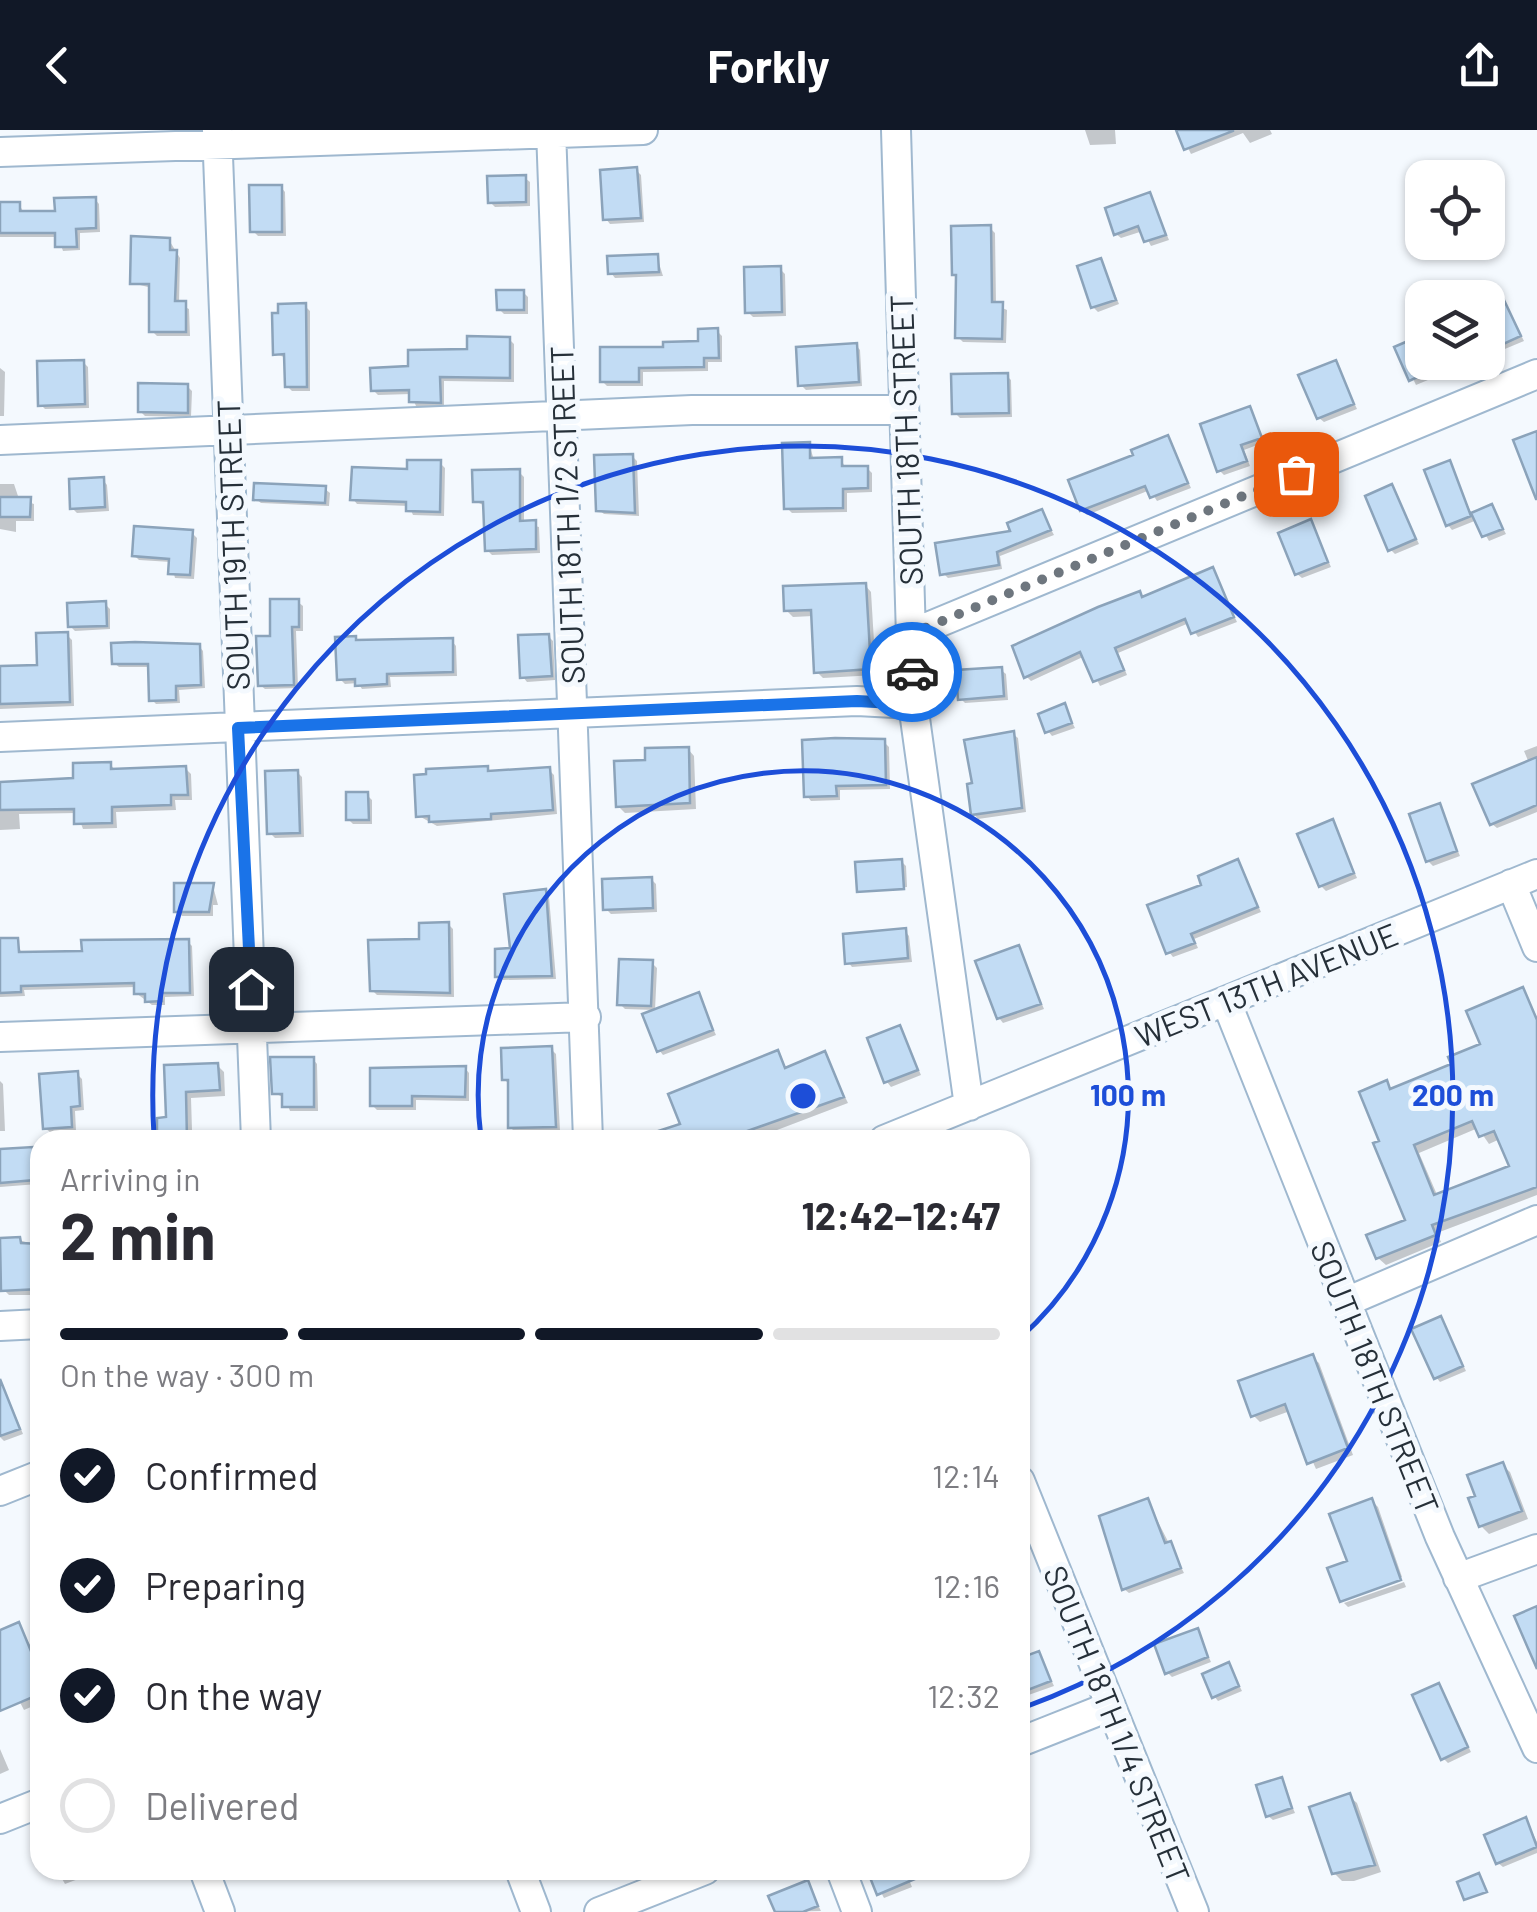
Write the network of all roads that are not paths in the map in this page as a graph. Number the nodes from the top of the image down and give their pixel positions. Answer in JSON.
{"nodes":[{"id":1,"x":643,"y":130,"type":"edge"},
{"id":2,"x":896,"y":130,"type":"edge"},
{"id":3,"x":551,"y":132,"type":"edge"},
{"id":4,"x":218,"y":138,"type":"edge"},
{"id":5,"x":0,"y":152,"type":"edge"},
{"id":6,"x":1537,"y":374,"type":"edge"},
{"id":7,"x":902,"y":410,"type":"junction"},
{"id":8,"x":562,"y":416,"type":"junction"},
{"id":9,"x":228,"y":432,"type":"junction"},
{"id":10,"x":0,"y":440,"type":"edge"},
{"id":11,"x":911,"y":634,"type":"junction"},
{"id":12,"x":913,"y":704,"type":"junction"},
{"id":13,"x":573,"y":714,"type":"junction"},
{"id":14,"x":238,"y":728,"type":"junction"},
{"id":15,"x":0,"y":737,"type":"edge"},
{"id":16,"x":1524,"y":879,"type":"edge"},
{"id":17,"x":1537,"y":947,"type":"edge"},
{"id":18,"x":1226,"y":1001,"type":"junction"},
{"id":19,"x":586,"y":1017,"type":"junction"},
{"id":20,"x":253,"y":1027,"type":"junction"},
{"id":21,"x":0,"y":1037,"type":"edge"},
{"id":22,"x":969,"y":1106,"type":"junction"},
{"id":23,"x":256,"y":1130,"type":"edge"},
{"id":24,"x":588,"y":1130,"type":"edge"},
{"id":25,"x":909,"y":1130,"type":"edge"},
{"id":26,"x":1537,"y":1220,"type":"edge"},
{"id":27,"x":1346,"y":1302,"type":"junction"},
{"id":28,"x":30,"y":1324,"type":"edge"},
{"id":29,"x":0,"y":1326,"type":"edge"},
{"id":30,"x":30,"y":1479,"type":"edge"},
{"id":31,"x":0,"y":1491,"type":"edge"},
{"id":32,"x":1030,"y":1506,"type":"edge"},
{"id":33,"x":1537,"y":1549,"type":"edge"},
{"id":34,"x":1458,"y":1578,"type":"junction"},
{"id":35,"x":1111,"y":1706,"type":"junction"},
{"id":36,"x":1030,"y":1738,"type":"edge"},
{"id":37,"x":1537,"y":1748,"type":"edge"},
{"id":38,"x":30,"y":1808,"type":"edge"},
{"id":39,"x":0,"y":1819,"type":"edge"},
{"id":40,"x":208,"y":1880,"type":"edge"},
{"id":41,"x":524,"y":1880,"type":"edge"},
{"id":42,"x":680,"y":1880,"type":"edge"},
{"id":43,"x":845,"y":1880,"type":"edge"},
{"id":44,"x":220,"y":1912,"type":"edge"},
{"id":45,"x":536,"y":1912,"type":"edge"},
{"id":46,"x":600,"y":1912,"type":"edge"},
{"id":47,"x":857,"y":1912,"type":"edge"},
{"id":48,"x":1194,"y":1912,"type":"edge"}],
"edges":[{"from":1,"to":3,"type":"street"},
{"from":2,"to":7,"type":"street","name":"SOUTH 18TH STREET"},
{"from":3,"to":4,"type":"street"},
{"from":3,"to":8,"type":"street","name":"SOUTH 18TH 1/2 STREET"},
{"from":4,"to":5,"type":"street"},
{"from":4,"to":9,"type":"street","name":"SOUTH 19TH STREET"},
{"from":6,"to":11,"type":"street"},
{"from":7,"to":8,"type":"street"},
{"from":7,"to":11,"type":"street","name":"SOUTH 18TH STREET"},
{"from":8,"to":9,"type":"street"},
{"from":8,"to":13,"type":"street","name":"SOUTH 18TH 1/2 STREET"},
{"from":9,"to":10,"type":"street"},
{"from":9,"to":14,"type":"street","name":"SOUTH 19TH STREET"},
{"from":11,"to":12,"type":"street","name":"SOUTH 18TH STREET"},
{"from":12,"to":13,"type":"street"},
{"from":12,"to":22,"type":"street","name":"SOUTH 18TH STREET"},
{"from":13,"to":14,"type":"street"},
{"from":13,"to":19,"type":"street","name":"SOUTH 18TH 1/2 STREET"},
{"from":14,"to":15,"type":"street"},
{"from":14,"to":20,"type":"street","name":"SOUTH 19TH STREET"},
{"from":16,"to":17,"type":"street"},
{"from":16,"to":18,"type":"street","name":"WEST 13TH AVENUE"},
{"from":18,"to":22,"type":"street","name":"WEST 13TH AVENUE"},
{"from":18,"to":27,"type":"street","name":"SOUTH 18TH STREET"},
{"from":19,"to":20,"type":"street"},
{"from":19,"to":24,"type":"street","name":"SOUTH 18TH 1/2 STREET"},
{"from":20,"to":21,"type":"street"},
{"from":20,"to":23,"type":"street","name":"SOUTH 19TH STREET"},
{"from":22,"to":25,"type":"street","name":"WEST 13TH AVENUE"},
{"from":26,"to":27,"type":"street"},
{"from":27,"to":34,"type":"street","name":"SOUTH 18TH STREET"},
{"from":28,"to":29,"type":"street"},
{"from":30,"to":31,"type":"street"},
{"from":32,"to":35,"type":"street","name":"SOUTH 18TH 1/4 STREET"},
{"from":33,"to":34,"type":"street"},
{"from":34,"to":37,"type":"street","name":"SOUTH 18TH STREET"},
{"from":35,"to":36,"type":"street"},
{"from":35,"to":48,"type":"street","name":"SOUTH 18TH 1/4 STREET"},
{"from":38,"to":39,"type":"street"},
{"from":40,"to":44,"type":"street"},
{"from":41,"to":45,"type":"street"},
{"from":42,"to":46,"type":"street"},
{"from":43,"to":47,"type":"street"}]}
